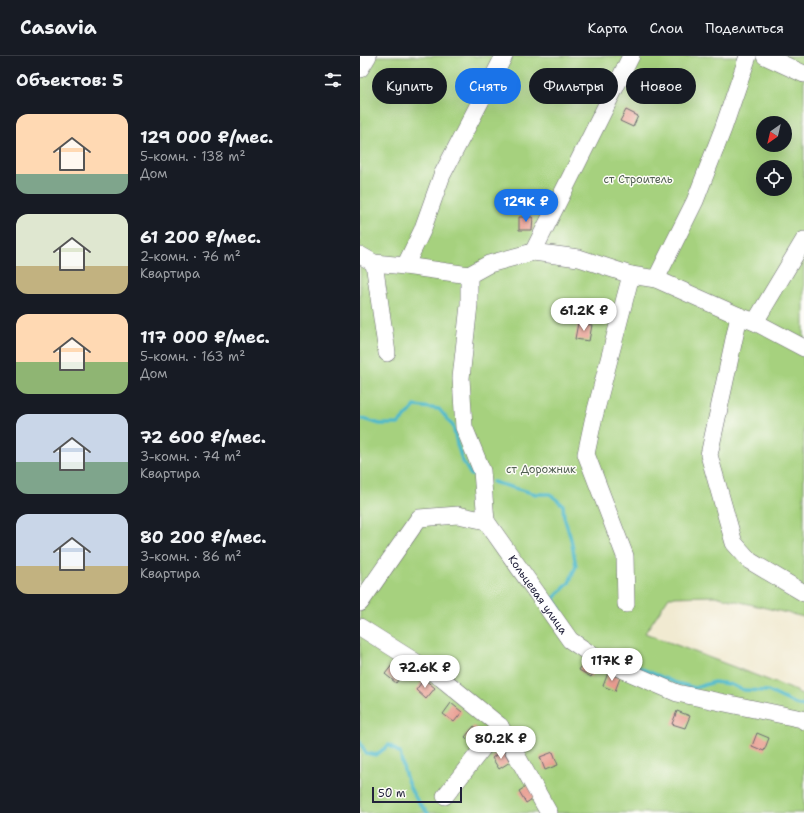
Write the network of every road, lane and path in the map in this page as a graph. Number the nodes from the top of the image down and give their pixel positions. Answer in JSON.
{"nodes":[{"id":1,"x":368,"y":56,"type":"edge"},
{"id":2,"x":504,"y":56,"type":"edge"},
{"id":3,"x":631,"y":56,"type":"edge"},
{"id":4,"x":748,"y":56,"type":"edge"},
{"id":5,"x":765,"y":56,"type":"edge"},
{"id":6,"x":360,"y":69,"type":"edge"},
{"id":7,"x":804,"y":74,"type":"edge"},
{"id":8,"x":804,"y":240,"type":"edge"},
{"id":9,"x":532,"y":252,"type":"junction"},
{"id":10,"x":367,"y":259,"type":"edge"},
{"id":11,"x":405,"y":266,"type":"junction"},
{"id":12,"x":469,"y":275,"type":"junction"},
{"id":13,"x":631,"y":275,"type":"junction"},
{"id":14,"x":656,"y":279,"type":"junction"},
{"id":15,"x":739,"y":316,"type":"junction"},
{"id":16,"x":755,"y":322,"type":"junction"},
{"id":17,"x":804,"y":348,"type":"edge"},
{"id":18,"x":387,"y":353,"type":"dead end"},
{"id":19,"x":486,"y":521,"type":"junction"},
{"id":20,"x":804,"y":594,"type":"edge"},
{"id":21,"x":360,"y":603,"type":"edge"},
{"id":22,"x":626,"y":604,"type":"dead end"},
{"id":23,"x":360,"y":627,"type":"edge"},
{"id":24,"x":804,"y":721,"type":"edge"},
{"id":25,"x":500,"y":726,"type":"junction"},
{"id":26,"x":445,"y":796,"type":"dead end"},
{"id":27,"x":549,"y":813,"type":"edge"}],
"edges":[{"from":1,"to":6,"type":"street"},
{"from":2,"to":11,"type":"street"},
{"from":3,"to":9,"type":"street"},
{"from":4,"to":14,"type":"street"},
{"from":5,"to":7,"type":"street"},
{"from":8,"to":16,"type":"street"},
{"from":9,"to":12,"type":"street"},
{"from":9,"to":13,"type":"street"},
{"from":10,"to":11,"type":"street"},
{"from":10,"to":18,"type":"street"},
{"from":11,"to":12,"type":"street"},
{"from":12,"to":19,"type":"street"},
{"from":13,"to":14,"type":"street"},
{"from":13,"to":22,"type":"street"},
{"from":14,"to":15,"type":"street"},
{"from":15,"to":16,"type":"street"},
{"from":15,"to":20,"type":"street"},
{"from":16,"to":17,"type":"street"},
{"from":19,"to":21,"type":"street"},
{"from":19,"to":24,"type":"street","name":"Кольцевая улица"},
{"from":23,"to":25,"type":"street"},
{"from":25,"to":26,"type":"street"},
{"from":25,"to":27,"type":"street"}]}
